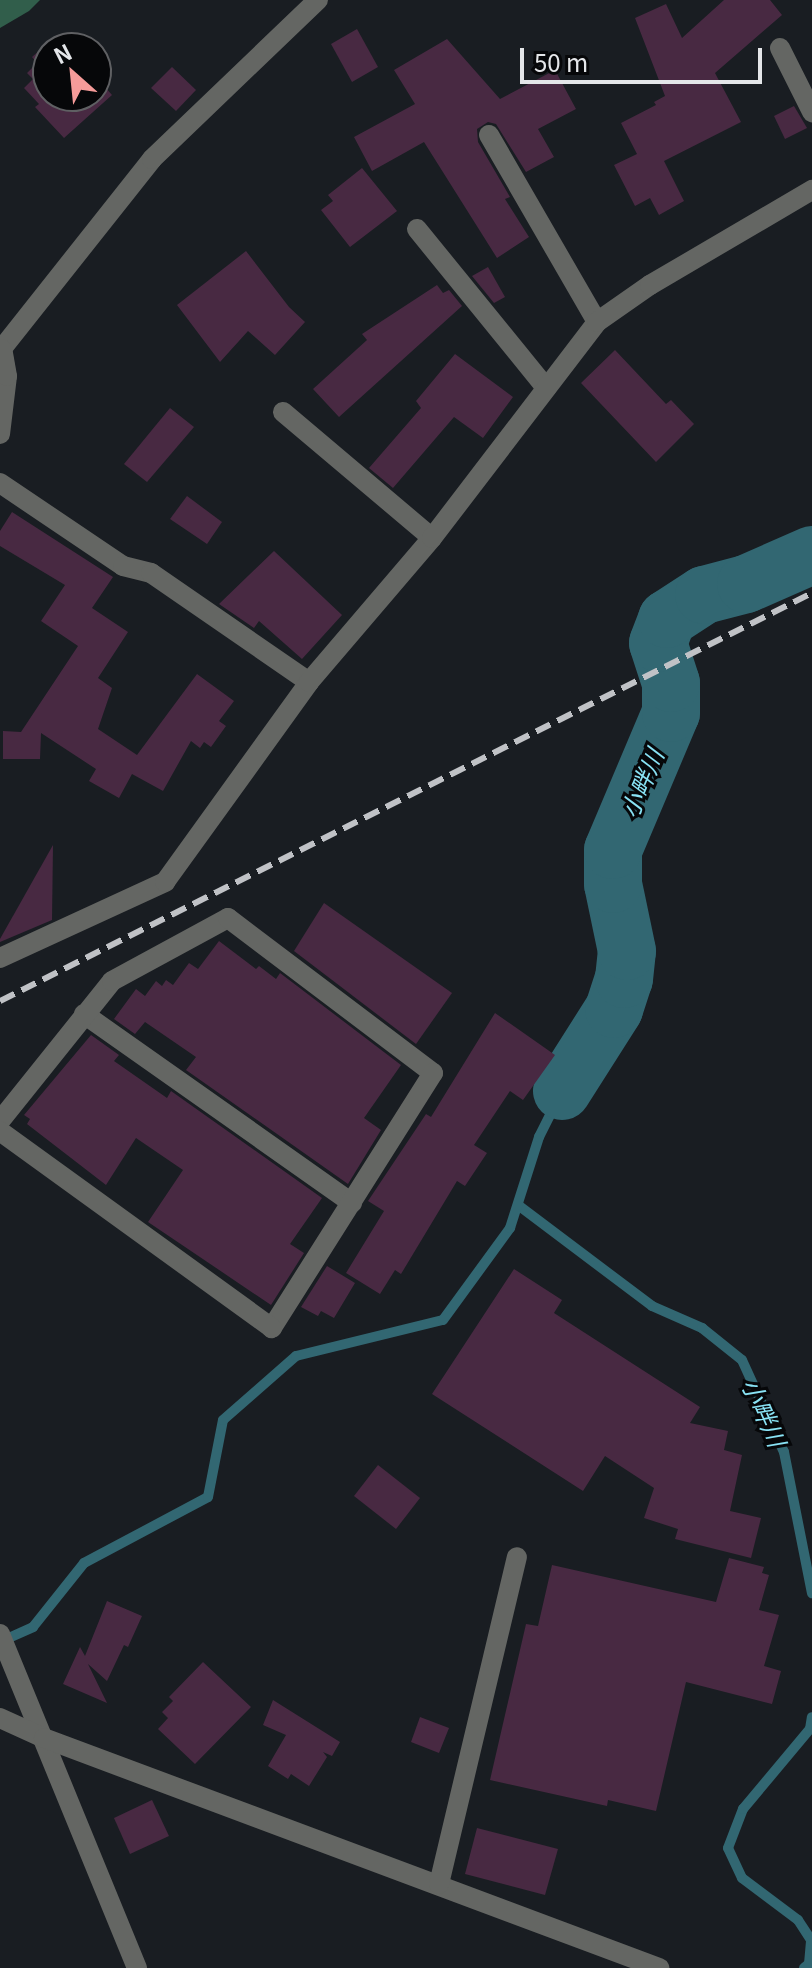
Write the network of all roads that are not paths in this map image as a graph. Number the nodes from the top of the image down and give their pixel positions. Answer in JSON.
{"nodes":[{"id":1,"x":318,"y":0,"type":"edge"},
{"id":2,"x":780,"y":48,"type":"dead end"},
{"id":3,"x":812,"y":112,"type":"edge"},
{"id":4,"x":489,"y":135,"type":"dead end"},
{"id":5,"x":812,"y":190,"type":"edge"},
{"id":6,"x":417,"y":229,"type":"dead end"},
{"id":7,"x":597,"y":322,"type":"junction"},
{"id":8,"x":1,"y":350,"type":"edge"},
{"id":9,"x":546,"y":388,"type":"junction"},
{"id":10,"x":283,"y":412,"type":"dead end"},
{"id":11,"x":0,"y":434,"type":"edge"},
{"id":12,"x":0,"y":483,"type":"edge"},
{"id":13,"x":432,"y":538,"type":"junction"},
{"id":14,"x":309,"y":682,"type":"junction"},
{"id":15,"x":0,"y":958,"type":"edge"},
{"id":16,"x":84,"y":1014,"type":"junction"},
{"id":17,"x":0,"y":1121,"type":"edge"},
{"id":18,"x":0,"y":1131,"type":"edge"},
{"id":19,"x":352,"y":1203,"type":"junction"},
{"id":20,"x":517,"y":1557,"type":"dead end"},
{"id":21,"x":0,"y":1634,"type":"edge"},
{"id":22,"x":0,"y":1718,"type":"edge"},
{"id":23,"x":44,"y":1738,"type":"junction"},
{"id":24,"x":439,"y":1884,"type":"junction"},
{"id":25,"x":137,"y":1968,"type":"edge"},
{"id":26,"x":659,"y":1968,"type":"edge"}],
"edges":[{"from":1,"to":8,"type":"street"},
{"from":2,"to":3,"type":"street"},
{"from":4,"to":7,"type":"street"},
{"from":5,"to":7,"type":"street"},
{"from":6,"to":9,"type":"street"},
{"from":7,"to":9,"type":"street"},
{"from":8,"to":11,"type":"street"},
{"from":9,"to":13,"type":"street"},
{"from":10,"to":13,"type":"street"},
{"from":12,"to":14,"type":"street"},
{"from":13,"to":14,"type":"street"},
{"from":14,"to":15,"type":"street"},
{"from":16,"to":17,"type":"street"},
{"from":16,"to":19,"type":"street"},
{"from":16,"to":19,"type":"street"},
{"from":18,"to":19,"type":"street"},
{"from":20,"to":24,"type":"street"},
{"from":21,"to":23,"type":"street"},
{"from":22,"to":23,"type":"street"},
{"from":23,"to":24,"type":"street"},
{"from":23,"to":25,"type":"street"},
{"from":24,"to":26,"type":"street"}]}
